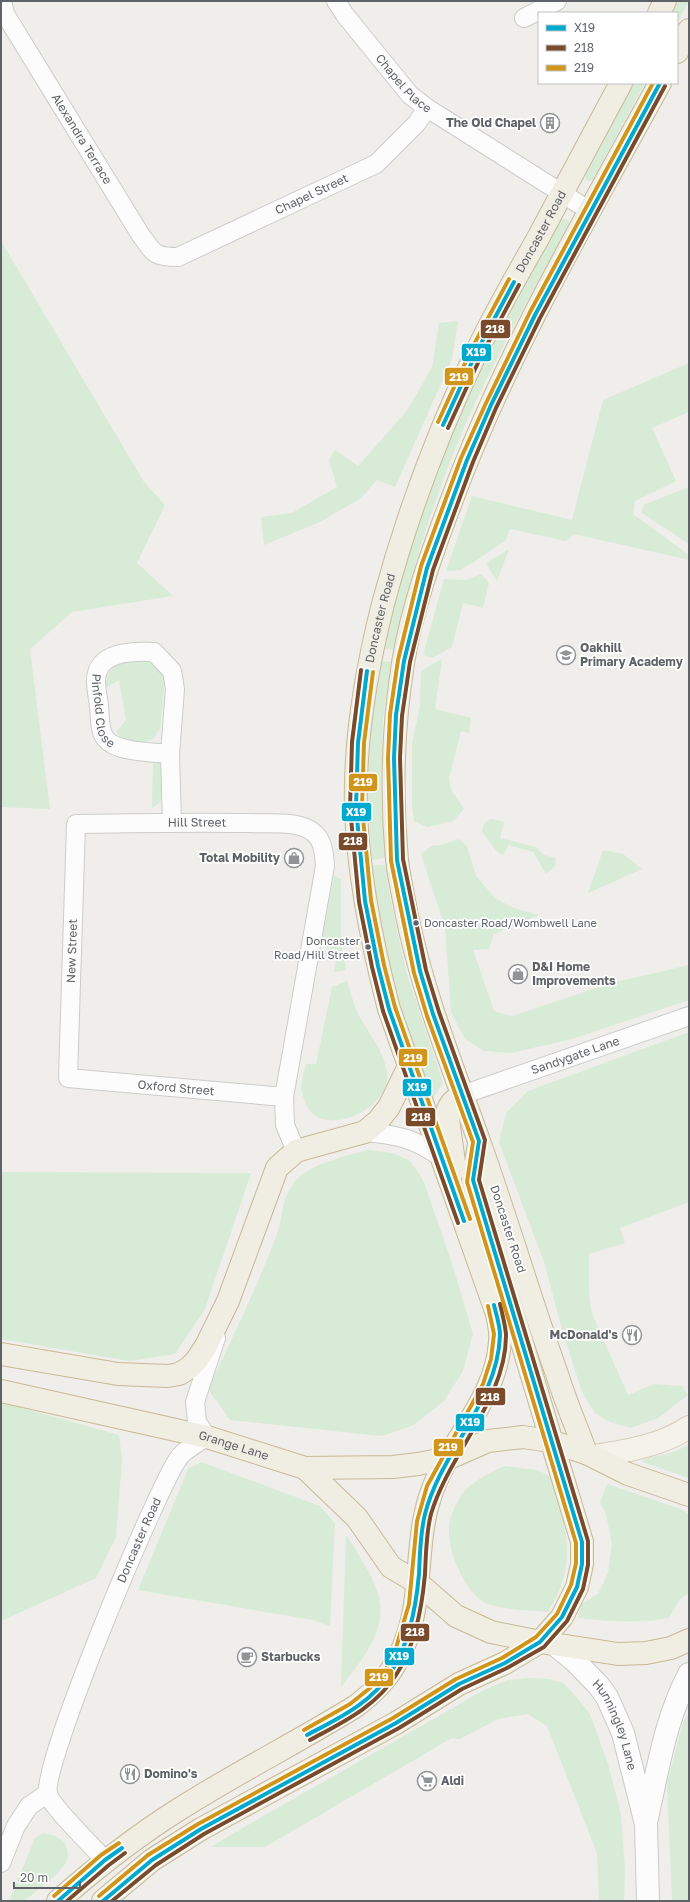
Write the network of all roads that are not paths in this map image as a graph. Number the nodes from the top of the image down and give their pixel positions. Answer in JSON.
{"nodes":[{"id":1,"x":2,"y":1,"type":"edge"},
{"id":2,"x":336,"y":1,"type":"edge"},
{"id":3,"x":557,"y":1,"type":"edge"},
{"id":4,"x":524,"y":18,"type":"dead end"},
{"id":5,"x":689,"y":30,"type":"edge"},
{"id":6,"x":678,"y":50,"type":"edge"},
{"id":7,"x":620,"y":84,"type":"edge"},
{"id":8,"x":659,"y":84,"type":"edge"},
{"id":9,"x":427,"y":108,"type":"junction"},
{"id":10,"x":562,"y":193,"type":"junction"},
{"id":11,"x":590,"y":211,"type":"junction"},
{"id":12,"x":178,"y":257,"type":"joint"},
{"id":13,"x":170,"y":754,"type":"junction"},
{"id":14,"x":172,"y":823,"type":"junction"},
{"id":15,"x":76,"y":824,"type":"joint"},
{"id":16,"x":689,"y":1016,"type":"edge"},
{"id":17,"x":410,"y":1064,"type":"junction"},
{"id":18,"x":68,"y":1078,"type":"joint"},
{"id":19,"x":462,"y":1095,"type":"junction"},
{"id":20,"x":284,"y":1098,"type":"junction"},
{"id":21,"x":364,"y":1132,"type":"junction"},
{"id":22,"x":479,"y":1141,"type":"junction"},
{"id":23,"x":296,"y":1151,"type":"junction"},
{"id":24,"x":442,"y":1158,"type":"junction"},
{"id":25,"x":459,"y":1206,"type":"junction"},
{"id":26,"x":228,"y":1301,"type":"junction"},
{"id":27,"x":1,"y":1354,"type":"edge"},
{"id":28,"x":1,"y":1391,"type":"edge"},
{"id":29,"x":689,"y":1427,"type":"edge"},
{"id":30,"x":207,"y":1437,"type":"junction"},
{"id":31,"x":550,"y":1441,"type":"junction"},
{"id":32,"x":590,"y":1454,"type":"junction"},
{"id":33,"x":448,"y":1458,"type":"junction"},
{"id":34,"x":305,"y":1468,"type":"junction"},
{"id":35,"x":689,"y":1495,"type":"edge"},
{"id":36,"x":418,"y":1583,"type":"junction"},
{"id":37,"x":689,"y":1640,"type":"edge"},
{"id":38,"x":547,"y":1643,"type":"junction"},
{"id":39,"x":689,"y":1674,"type":"edge"},
{"id":40,"x":48,"y":1793,"type":"junction"},
{"id":41,"x":646,"y":1824,"type":"junction"},
{"id":42,"x":105,"y":1860,"type":"junction"},
{"id":43,"x":1,"y":1863,"type":"edge"},
{"id":44,"x":58,"y":1901,"type":"edge"},
{"id":45,"x":103,"y":1901,"type":"edge"},
{"id":46,"x":648,"y":1901,"type":"edge"}],
"edges":[{"from":1,"to":12,"type":"street","name":"Alexandra Terrace"},
{"from":2,"to":9,"type":"street","name":"Chapel Place"},
{"from":3,"to":4,"type":"street"},
{"from":5,"to":6,"type":"highway"},
{"from":7,"to":10,"type":"highway","name":"Doncaster Road"},
{"from":8,"to":11,"type":"highway","name":"Doncaster Road"},
{"from":9,"to":10,"type":"street","name":"Chapel Place"},
{"from":9,"to":12,"type":"street","name":"Chapel Street"},
{"from":10,"to":11,"type":"street","name":"Chapel Place"},
{"from":10,"to":17,"type":"highway","name":"Doncaster Road"},
{"from":11,"to":19,"type":"highway","name":"Doncaster Road"},
{"from":13,"to":13,"type":"street","name":"Pinfold Close"},
{"from":13,"to":14,"type":"street","name":"Pinfold Close"},
{"from":14,"to":15,"type":"street","name":"Hill Street"},
{"from":14,"to":20,"type":"street","name":"Hill Street"},
{"from":15,"to":18,"type":"street","name":"New Street"},
{"from":16,"to":19,"type":"street","name":"Sandygate Lane"},
{"from":17,"to":21,"type":"highway"},
{"from":17,"to":24,"type":"highway","name":"Doncaster Road"},
{"from":18,"to":20,"type":"street","name":"Oxford Street"},
{"from":19,"to":22,"type":"highway","name":"Doncaster Road"},
{"from":19,"to":25,"type":"highway"},
{"from":20,"to":23,"type":"street"},
{"from":21,"to":23,"type":"highway"},
{"from":21,"to":24,"type":"street"},
{"from":22,"to":31,"type":"highway"},
{"from":22,"to":32,"type":"highway","name":"Doncaster Road"},
{"from":23,"to":26,"type":"highway"},
{"from":24,"to":25,"type":"highway","name":"Doncaster Road"},
{"from":25,"to":33,"type":"highway","name":"Doncaster Road"},
{"from":26,"to":27,"type":"highway"},
{"from":26,"to":30,"type":"street"},
{"from":28,"to":30,"type":"highway","name":"Grange Lane"},
{"from":29,"to":32,"type":"main road"},
{"from":30,"to":34,"type":"highway","name":"Grange Lane"},
{"from":30,"to":40,"type":"street","name":"Doncaster Road"},
{"from":31,"to":32,"type":"highway"},
{"from":31,"to":33,"type":"highway"},
{"from":31,"to":38,"type":"highway"},
{"from":32,"to":35,"type":"highway"},
{"from":33,"to":34,"type":"highway"},
{"from":33,"to":36,"type":"highway","name":"Doncaster Road"},
{"from":34,"to":36,"type":"highway","name":"Grange Lane"},
{"from":36,"to":38,"type":"highway","name":"Grange Lane"},
{"from":36,"to":42,"type":"highway"},
{"from":37,"to":38,"type":"highway","name":"Grange Lane"},
{"from":38,"to":41,"type":"main road","name":"Hunningley Lane"},
{"from":38,"to":45,"type":"highway"},
{"from":39,"to":41,"type":"main road","name":"Hunningley Lane"},
{"from":40,"to":42,"type":"street"},
{"from":40,"to":43,"type":"street"},
{"from":41,"to":46,"type":"main road","name":"Hunningley Lane"},
{"from":42,"to":44,"type":"highway"}]}
